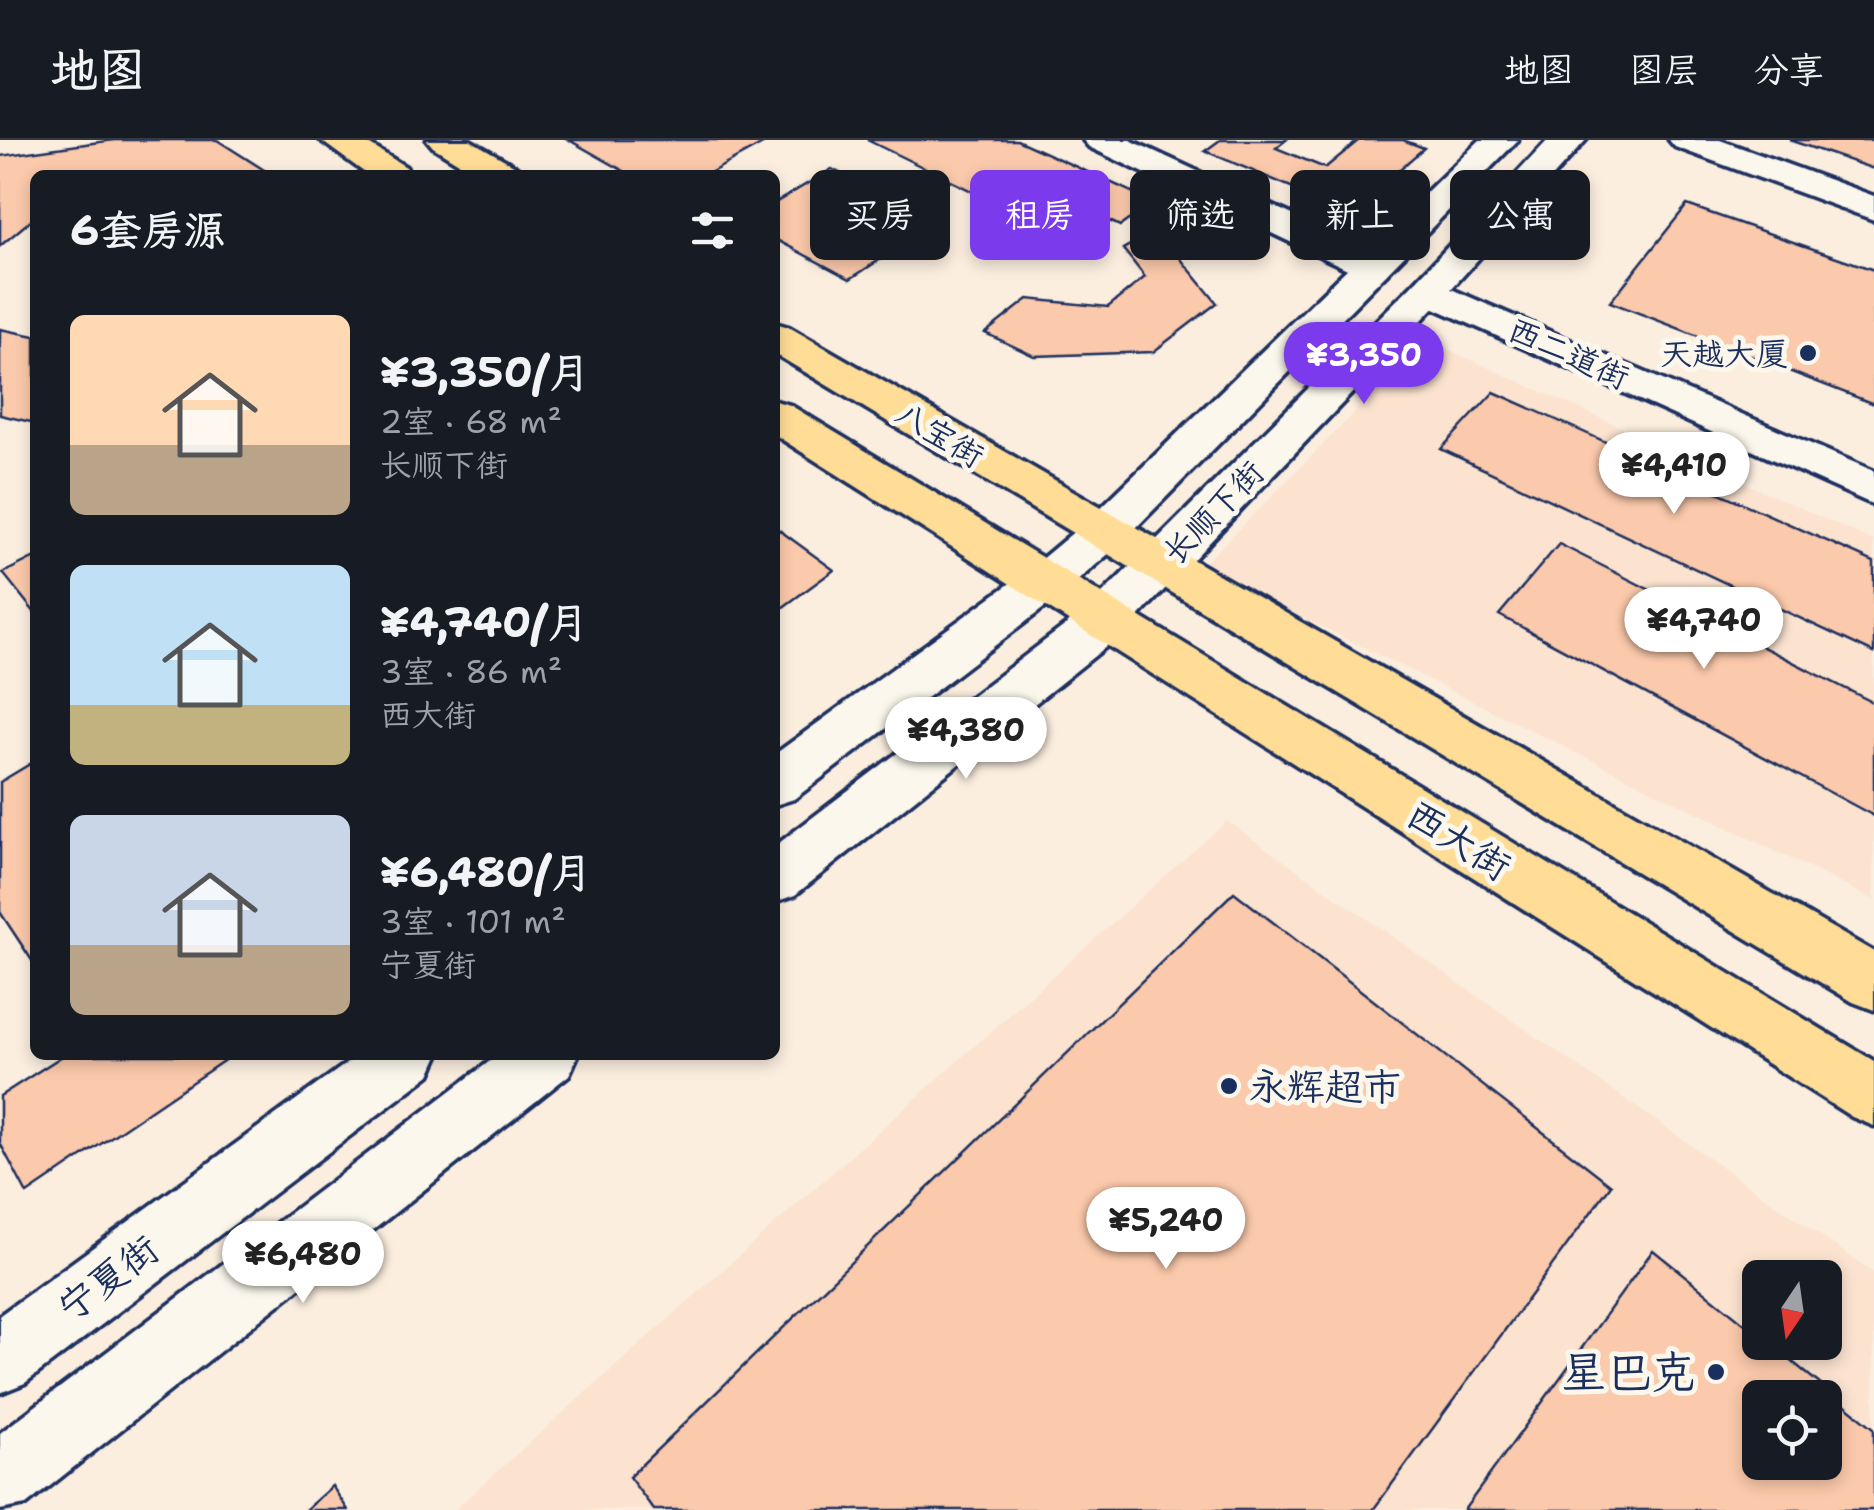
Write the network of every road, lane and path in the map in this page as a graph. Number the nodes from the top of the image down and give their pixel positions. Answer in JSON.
{"nodes":[{"id":1,"x":338,"y":140,"type":"edge"},
{"id":2,"x":445,"y":140,"type":"edge"},
{"id":3,"x":1101,"y":140,"type":"edge"},
{"id":4,"x":1500,"y":140,"type":"edge"},
{"id":5,"x":1568,"y":140,"type":"edge"},
{"id":6,"x":1687,"y":140,"type":"edge"},
{"id":7,"x":385,"y":170,"type":"edge"},
{"id":8,"x":496,"y":170,"type":"edge"},
{"id":9,"x":1874,"y":209,"type":"edge"},
{"id":10,"x":1372,"y":266,"type":"junction"},
{"id":11,"x":1428,"y":291,"type":"junction"},
{"id":12,"x":780,"y":339,"type":"edge"},
{"id":13,"x":780,"y":417,"type":"edge"},
{"id":14,"x":1874,"y":489,"type":"edge"},
{"id":15,"x":1104,"y":532,"type":"junction"},
{"id":16,"x":1162,"y":566,"type":"junction"},
{"id":17,"x":1044,"y":584,"type":"junction"},
{"id":18,"x":1105,"y":621,"type":"junction"},
{"id":19,"x":780,"y":779,"type":"edge"},
{"id":20,"x":780,"y":874,"type":"edge"},
{"id":21,"x":1874,"y":983,"type":"edge"},
{"id":22,"x":401,"y":1060,"type":"edge"},
{"id":23,"x":541,"y":1060,"type":"edge"},
{"id":24,"x":1874,"y":1096,"type":"edge"},
{"id":25,"x":0,"y":1358,"type":"edge"},
{"id":26,"x":0,"y":1480,"type":"edge"}],
"edges":[{"from":1,"to":7,"type":"main road"},
{"from":2,"to":8,"type":"main road"},
{"from":3,"to":10,"type":"main road"},
{"from":4,"to":10,"type":"main road","name":"长顺下街"},
{"from":5,"to":11,"type":"main road","name":"长顺下街"},
{"from":6,"to":9,"type":"main road"},
{"from":10,"to":15,"type":"main road","name":"长顺下街"},
{"from":11,"to":14,"type":"main road","name":"西二道街"},
{"from":11,"to":16,"type":"main road","name":"长顺下街"},
{"from":12,"to":15,"type":"main road","name":"八宝街"},
{"from":13,"to":17,"type":"main road","name":"八宝街"},
{"from":15,"to":16,"type":"main road"},
{"from":15,"to":17,"type":"main road","name":"长顺下街"},
{"from":16,"to":18,"type":"main road","name":"长顺下街"},
{"from":16,"to":21,"type":"main road"},
{"from":17,"to":18,"type":"main road","name":"西大街"},
{"from":17,"to":19,"type":"main road"},
{"from":18,"to":20,"type":"main road"},
{"from":18,"to":24,"type":"main road","name":"西大街"},
{"from":22,"to":25,"type":"main road","name":"宁夏街"},
{"from":23,"to":26,"type":"main road"}]}
